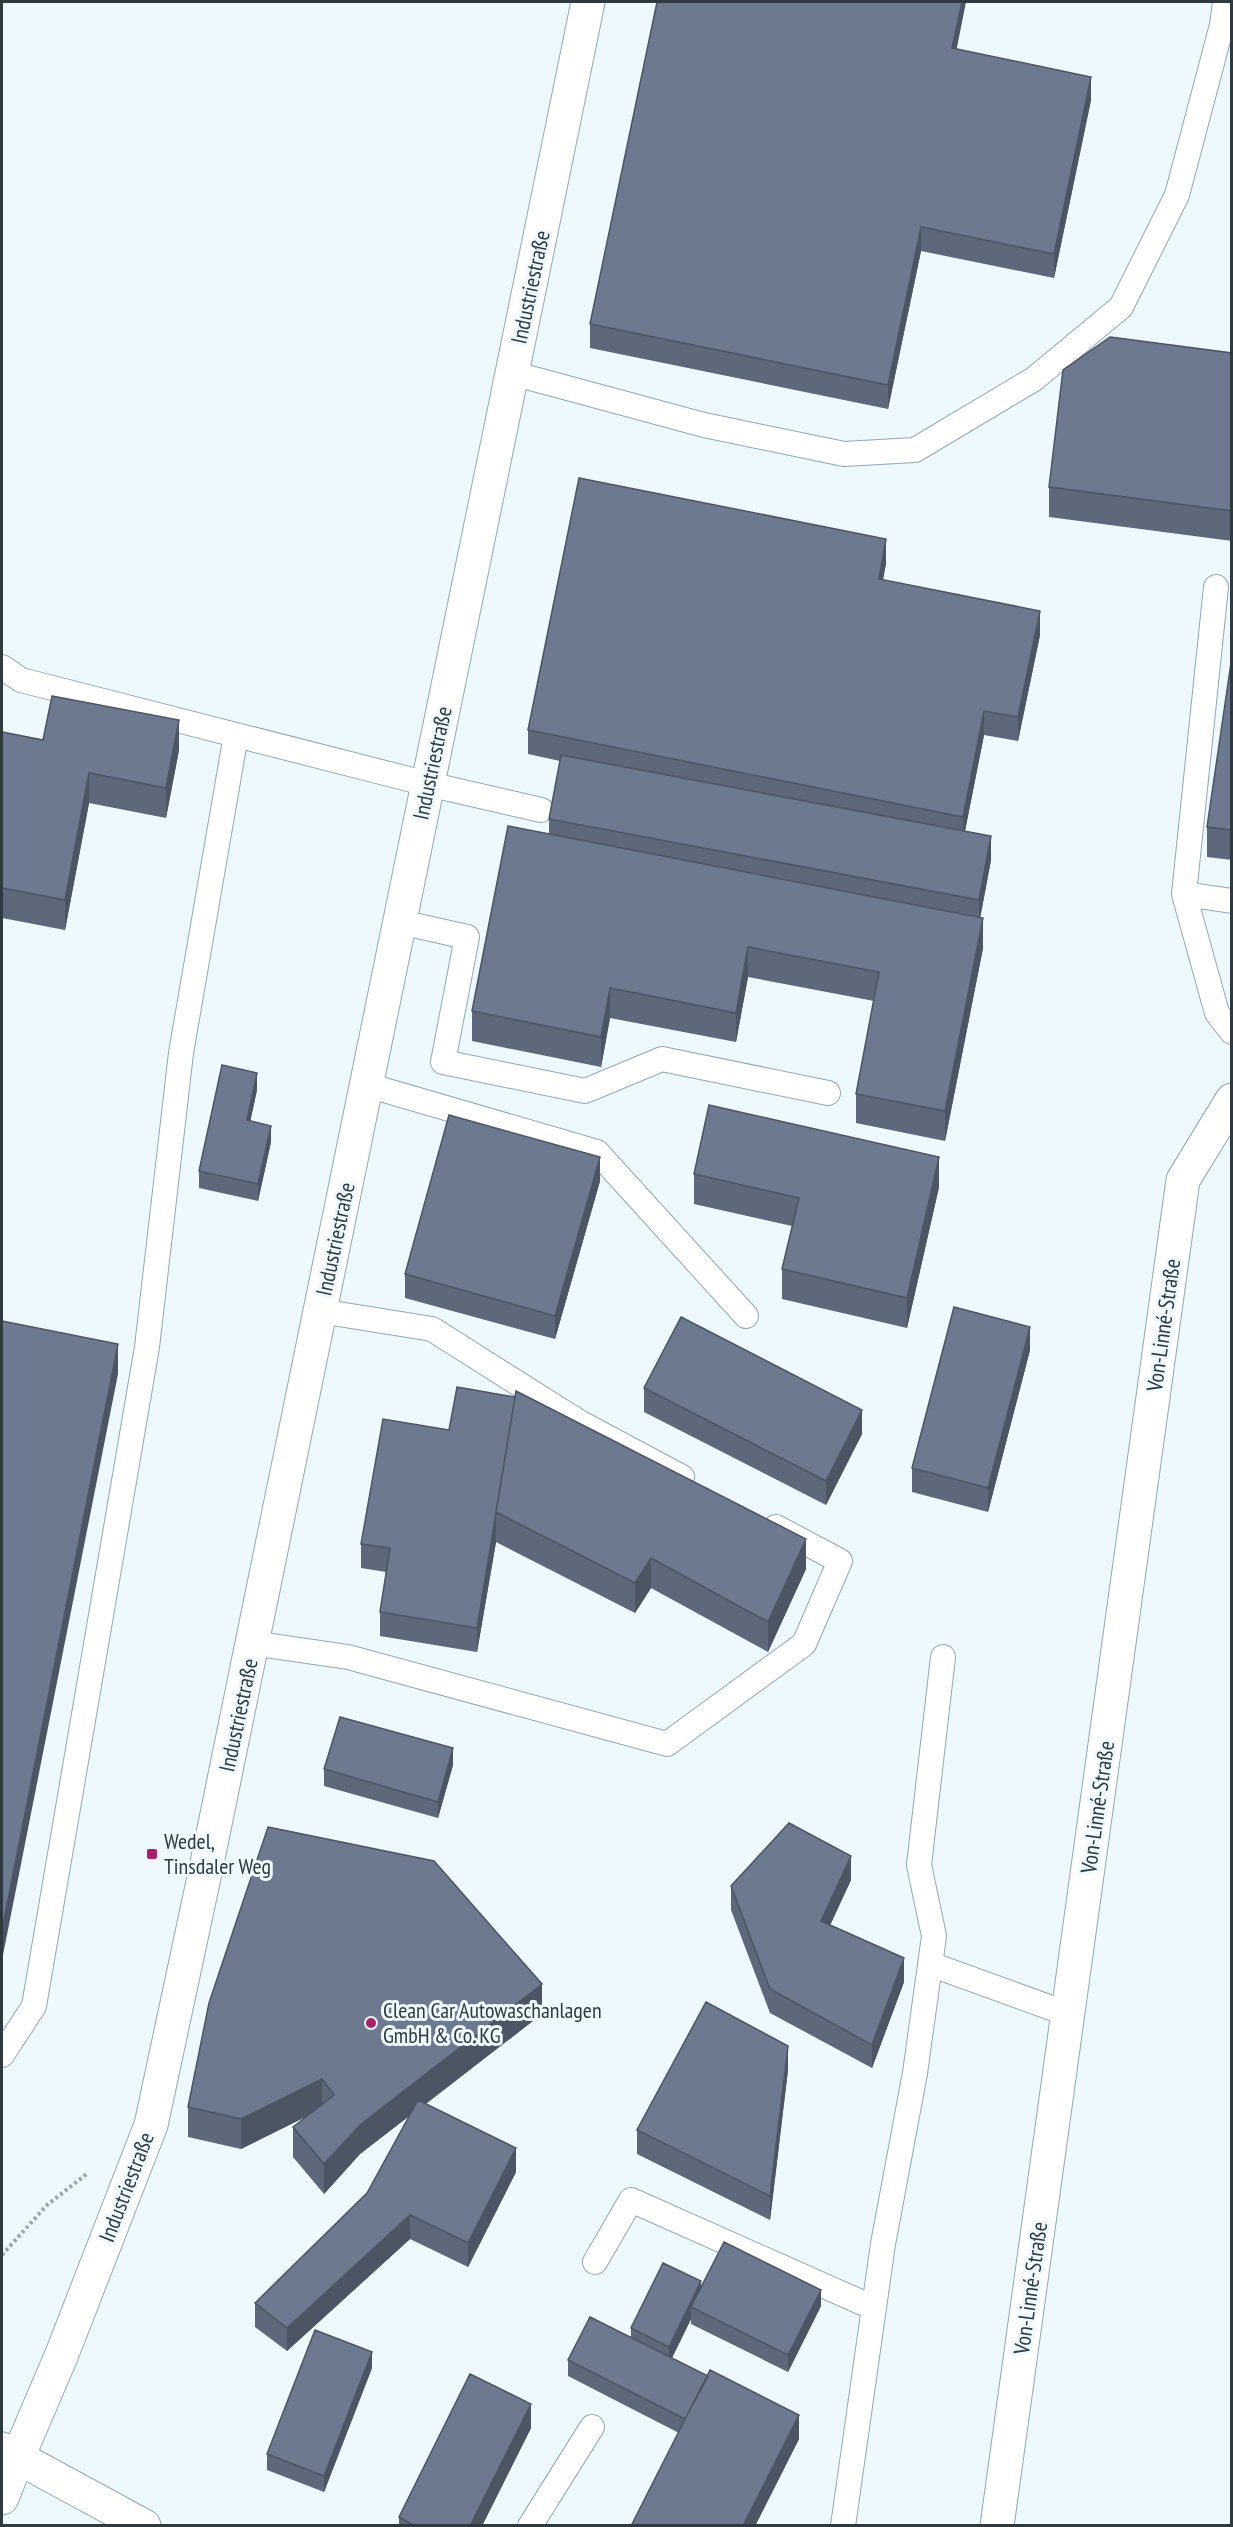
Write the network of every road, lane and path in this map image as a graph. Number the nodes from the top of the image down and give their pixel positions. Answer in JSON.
{"nodes":[{"id":1,"x":588,"y":2,"type":"edge"},
{"id":2,"x":1225,"y":2,"type":"edge"},
{"id":3,"x":512,"y":373,"type":"junction"},
{"id":4,"x":1216,"y":587,"type":"dead end"},
{"id":5,"x":2,"y":667,"type":"edge"},
{"id":6,"x":236,"y":735,"type":"junction"},
{"id":7,"x":428,"y":784,"type":"junction"},
{"id":8,"x":541,"y":810,"type":"dead end"},
{"id":9,"x":1184,"y":894,"type":"junction"},
{"id":10,"x":1232,"y":901,"type":"edge"},
{"id":11,"x":400,"y":922,"type":"junction"},
{"id":12,"x":1232,"y":1032,"type":"edge"},
{"id":13,"x":366,"y":1085,"type":"junction"},
{"id":14,"x":828,"y":1093,"type":"dead end"},
{"id":15,"x":1232,"y":1100,"type":"edge"},
{"id":16,"x":320,"y":1311,"type":"junction"},
{"id":17,"x":746,"y":1316,"type":"dead end"},
{"id":18,"x":704,"y":1489,"type":"edge"},
{"id":19,"x":757,"y":1517,"type":"edge"},
{"id":20,"x":252,"y":1643,"type":"junction"},
{"id":21,"x":943,"y":1657,"type":"dead end"},
{"id":22,"x":930,"y":1964,"type":"junction"},
{"id":23,"x":1068,"y":2014,"type":"junction"},
{"id":24,"x":2,"y":2055,"type":"edge"},
{"id":25,"x":94,"y":2169,"type":"dead end"},
{"id":26,"x":2,"y":2255,"type":"edge"},
{"id":27,"x":595,"y":2262,"type":"dead end"},
{"id":28,"x":874,"y":2308,"type":"junction"},
{"id":29,"x":592,"y":2427,"type":"dead end"},
{"id":30,"x":10,"y":2453,"type":"edge"},
{"id":31,"x":2,"y":2498,"type":"edge"},
{"id":32,"x":144,"y":2526,"type":"edge"},
{"id":33,"x":530,"y":2526,"type":"edge"},
{"id":34,"x":843,"y":2526,"type":"edge"},
{"id":35,"x":997,"y":2526,"type":"edge"}],
"edges":[{"from":1,"to":3,"type":"street","name":"Industriestraße"},
{"from":2,"to":3,"type":"lane"},
{"from":3,"to":7,"type":"street","name":"Industriestraße"},
{"from":4,"to":9,"type":"lane"},
{"from":5,"to":6,"type":"lane"},
{"from":6,"to":7,"type":"lane"},
{"from":6,"to":24,"type":"lane"},
{"from":7,"to":8,"type":"lane"},
{"from":7,"to":11,"type":"street","name":"Industriestraße"},
{"from":9,"to":10,"type":"lane"},
{"from":9,"to":12,"type":"lane"},
{"from":11,"to":13,"type":"street","name":"Industriestraße"},
{"from":11,"to":14,"type":"lane"},
{"from":13,"to":16,"type":"street","name":"Industriestraße"},
{"from":13,"to":17,"type":"lane"},
{"from":15,"to":23,"type":"street","name":"Von-Linné-Straße"},
{"from":16,"to":18,"type":"lane"},
{"from":16,"to":20,"type":"street","name":"Industriestraße"},
{"from":19,"to":20,"type":"lane"},
{"from":20,"to":30,"type":"street","name":"Industriestraße"},
{"from":21,"to":22,"type":"lane"},
{"from":22,"to":23,"type":"lane"},
{"from":22,"to":28,"type":"lane"},
{"from":23,"to":35,"type":"street","name":"Von-Linné-Straße"},
{"from":25,"to":26,"type":"path"},
{"from":27,"to":28,"type":"lane"},
{"from":28,"to":34,"type":"lane"},
{"from":29,"to":33,"type":"lane"},
{"from":30,"to":31,"type":"street","name":"Industriestraße"},
{"from":30,"to":32,"type":"street"}]}
